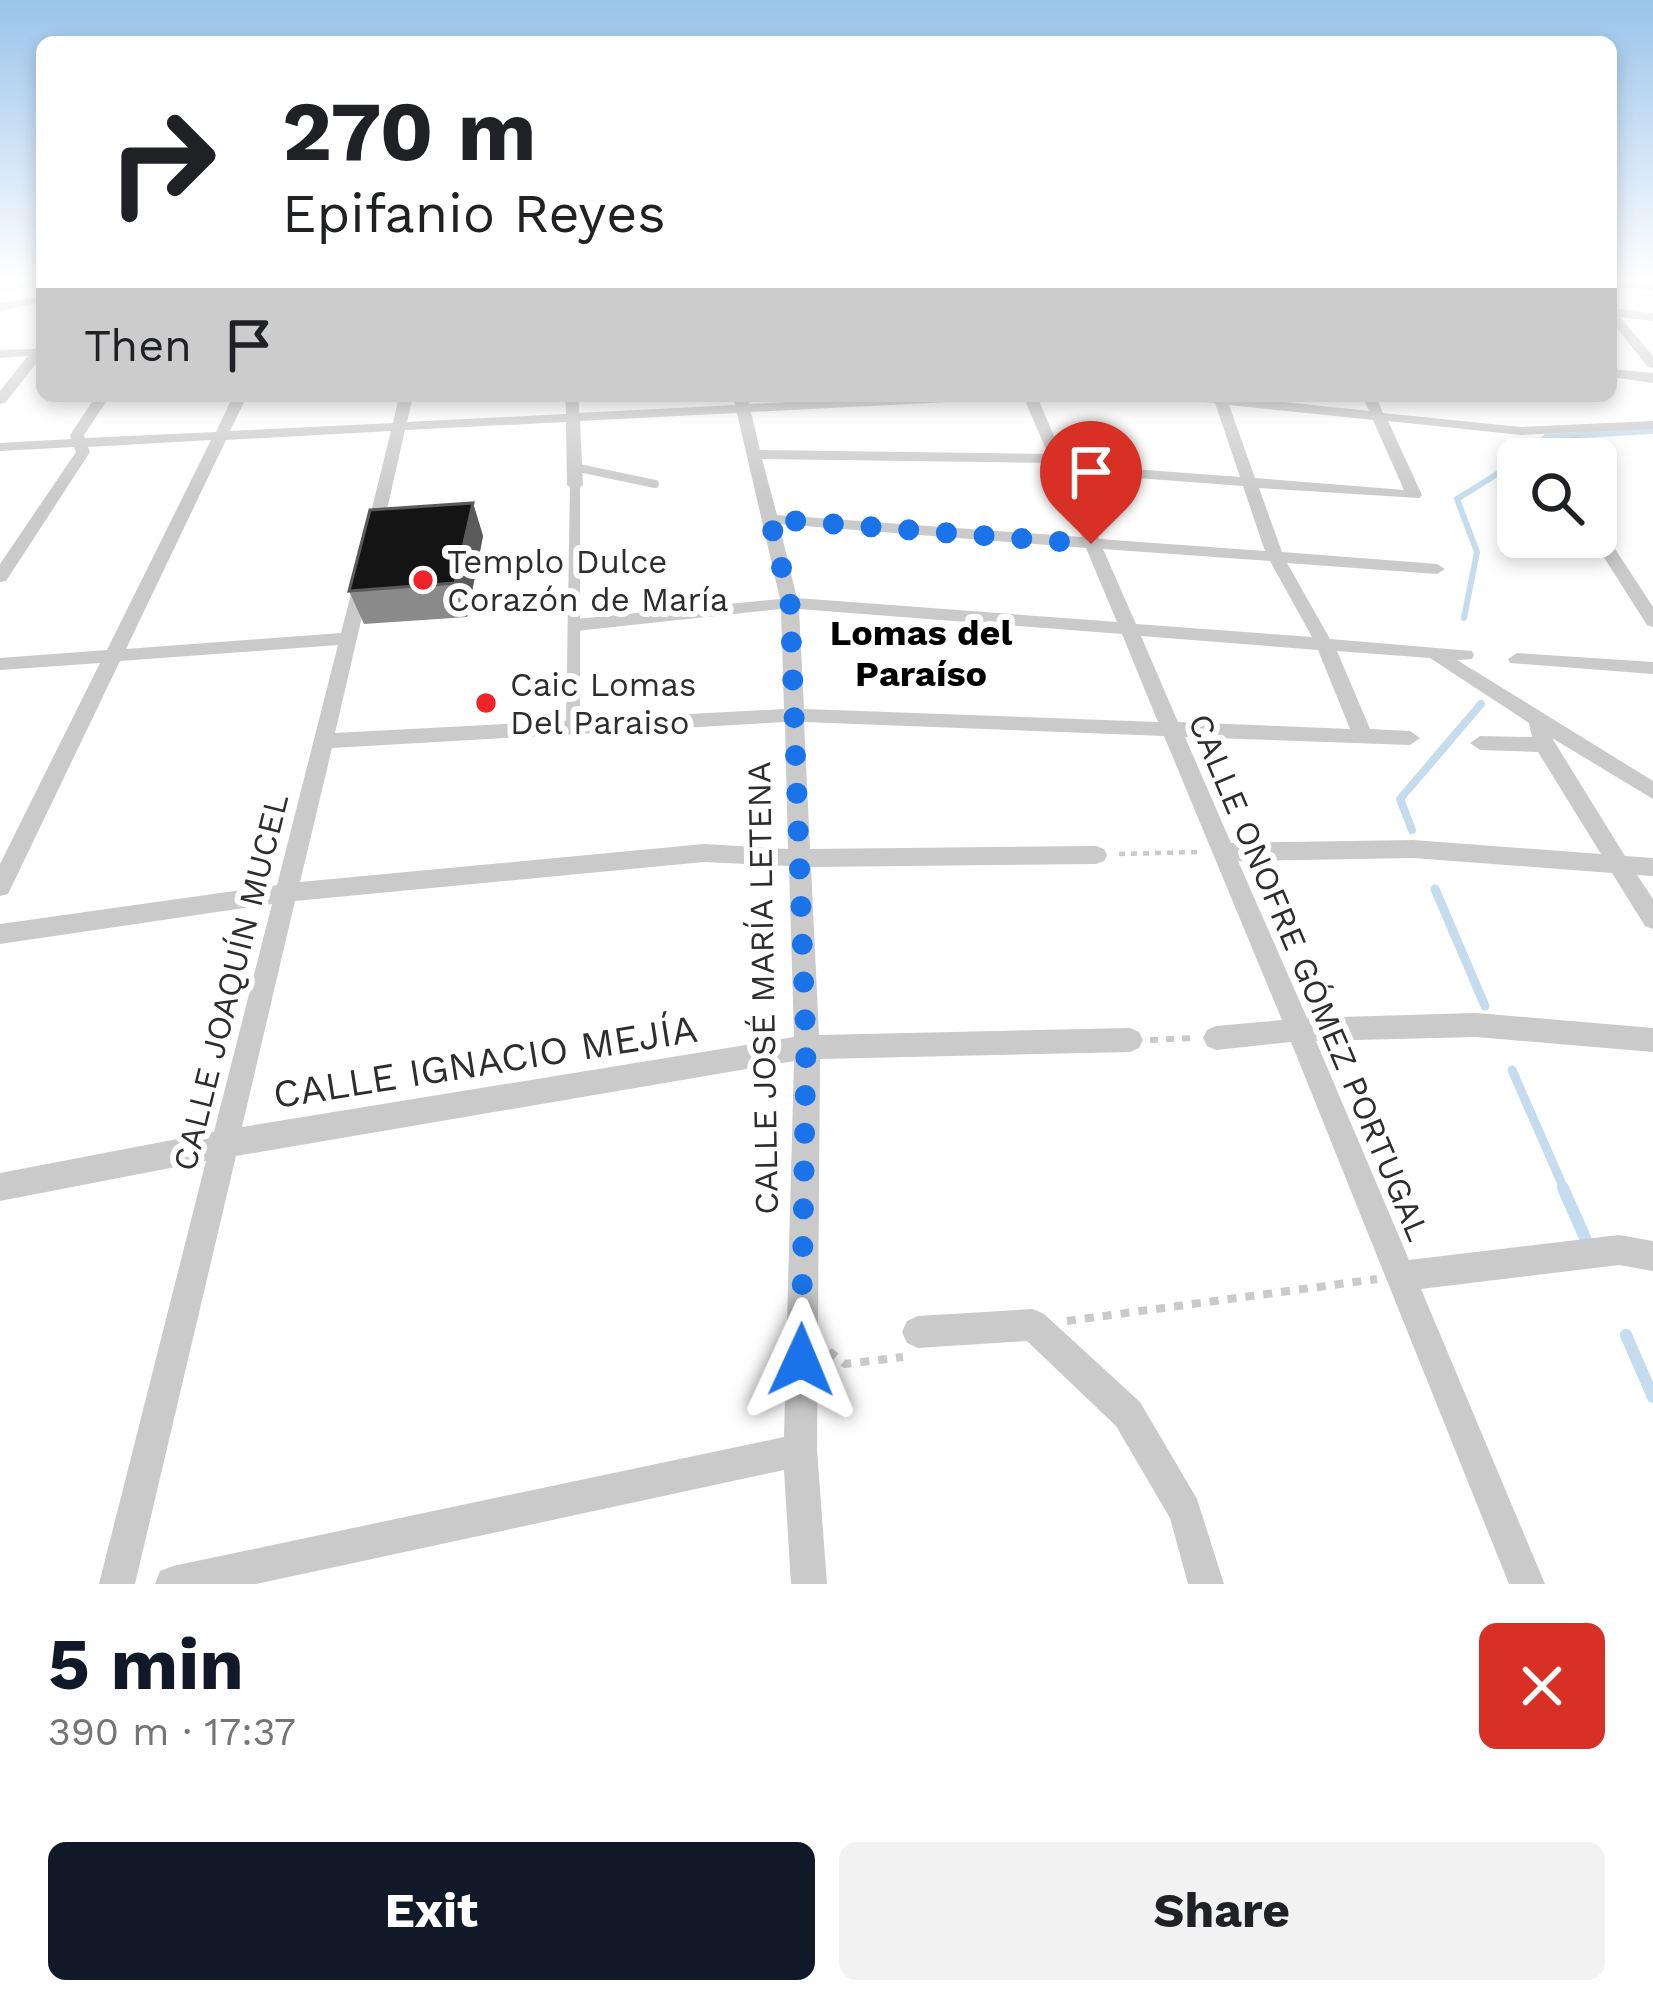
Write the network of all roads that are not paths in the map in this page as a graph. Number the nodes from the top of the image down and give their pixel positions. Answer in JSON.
{"nodes":[{"id":1,"x":36,"y":351,"type":"edge"},
{"id":2,"x":0,"y":354,"type":"edge"},
{"id":3,"x":36,"y":357,"type":"edge"},
{"id":4,"x":1617,"y":374,"type":"edge"},
{"id":5,"x":1653,"y":378,"type":"edge"},
{"id":6,"x":0,"y":400,"type":"edge"},
{"id":7,"x":99,"y":402,"type":"edge"},
{"id":8,"x":237,"y":402,"type":"edge"},
{"id":9,"x":405,"y":402,"type":"edge"},
{"id":10,"x":572,"y":402,"type":"edge"},
{"id":11,"x":742,"y":402,"type":"edge"},
{"id":12,"x":1032,"y":402,"type":"edge"},
{"id":13,"x":1221,"y":402,"type":"edge"},
{"id":14,"x":1262,"y":402,"type":"edge"},
{"id":15,"x":1371,"y":402,"type":"edge"},
{"id":16,"x":571,"y":417,"type":"junction"},
{"id":17,"x":1376,"y":418,"type":"junction"},
{"id":18,"x":400,"y":424,"type":"junction"},
{"id":19,"x":1653,"y":425,"type":"edge"},
{"id":20,"x":221,"y":434,"type":"junction"},
{"id":21,"x":1653,"y":436,"type":"edge"},
{"id":22,"x":1617,"y":438,"type":"edge"},
{"id":23,"x":80,"y":443,"type":"junction"},
{"id":24,"x":0,"y":447,"type":"edge"},
{"id":25,"x":754,"y":454,"type":"junction"},
{"id":26,"x":1058,"y":464,"type":"junction"},
{"id":27,"x":574,"y":467,"type":"junction"},
{"id":28,"x":1248,"y":479,"type":"junction"},
{"id":29,"x":656,"y":484,"type":"dead end"},
{"id":30,"x":575,"y":485,"type":"joint"},
{"id":31,"x":770,"y":519,"type":"junction"},
{"id":32,"x":1091,"y":544,"type":"junction"},
{"id":33,"x":1275,"y":556,"type":"junction"},
{"id":34,"x":1613,"y":558,"type":"edge"},
{"id":35,"x":1437,"y":569,"type":"dead end"},
{"id":36,"x":0,"y":577,"type":"edge"},
{"id":37,"x":790,"y":603,"type":"junction"},
{"id":38,"x":1653,"y":621,"type":"edge"},
{"id":39,"x":576,"y":625,"type":"junction"},
{"id":40,"x":1127,"y":632,"type":"junction"},
{"id":41,"x":348,"y":638,"type":"junction"},
{"id":42,"x":1325,"y":644,"type":"junction"},
{"id":43,"x":1432,"y":653,"type":"junction"},
{"id":44,"x":112,"y":656,"type":"junction"},
{"id":45,"x":1465,"y":656,"type":"dead end"},
{"id":46,"x":1517,"y":659,"type":"dead end"},
{"id":47,"x":0,"y":664,"type":"edge"},
{"id":48,"x":1653,"y":668,"type":"edge"},
{"id":49,"x":793,"y":715,"type":"junction"},
{"id":50,"x":1538,"y":719,"type":"junction"},
{"id":51,"x":573,"y":727,"type":"junction"},
{"id":52,"x":1170,"y":731,"type":"junction"},
{"id":53,"x":1364,"y":737,"type":"junction"},
{"id":54,"x":1410,"y":738,"type":"dead end"},
{"id":55,"x":322,"y":741,"type":"junction"},
{"id":56,"x":1480,"y":743,"type":"dead end"},
{"id":57,"x":1544,"y":745,"type":"junction"},
{"id":58,"x":1653,"y":791,"type":"edge"},
{"id":59,"x":1222,"y":852,"type":"junction"},
{"id":60,"x":1096,"y":855,"type":"road end"},
{"id":61,"x":797,"y":858,"type":"junction"},
{"id":62,"x":1621,"y":864,"type":"junction"},
{"id":63,"x":1653,"y":867,"type":"edge"},
{"id":64,"x":0,"y":886,"type":"edge"},
{"id":65,"x":285,"y":893,"type":"junction"},
{"id":66,"x":1653,"y":919,"type":"edge"},
{"id":67,"x":0,"y":934,"type":"edge"},
{"id":68,"x":1299,"y":1030,"type":"junction"},
{"id":69,"x":1216,"y":1038,"type":"road end"},
{"id":70,"x":1130,"y":1040,"type":"road end"},
{"id":71,"x":1653,"y":1040,"type":"edge"},
{"id":72,"x":806,"y":1047,"type":"junction"},
{"id":73,"x":225,"y":1144,"type":"junction"},
{"id":74,"x":0,"y":1187,"type":"edge"},
{"id":75,"x":1653,"y":1256,"type":"edge"},
{"id":76,"x":1400,"y":1276,"type":"junction"},
{"id":77,"x":919,"y":1332,"type":"road end"},
{"id":78,"x":800,"y":1450,"type":"junction"},
{"id":79,"x":117,"y":1584,"type":"edge"},
{"id":80,"x":173,"y":1584,"type":"edge"},
{"id":81,"x":809,"y":1584,"type":"edge"},
{"id":82,"x":1206,"y":1584,"type":"edge"},
{"id":83,"x":1527,"y":1584,"type":"edge"}],
"edges":[{"from":1,"to":2,"type":"street"},
{"from":3,"to":6,"type":"street"},
{"from":4,"to":5,"type":"street"},
{"from":7,"to":23,"type":"street"},
{"from":8,"to":20,"type":"street"},
{"from":9,"to":18,"type":"street","name":"CALLE JOAQUÍN MUCEL"},
{"from":10,"to":16,"type":"street"},
{"from":11,"to":16,"type":"street"},
{"from":11,"to":25,"type":"street","name":"CALLE JOSÉ MARÍA LETENA"},
{"from":12,"to":26,"type":"street","name":"CALLE ONOFRE GÓMEZ PORTUGAL"},
{"from":13,"to":28,"type":"street"},
{"from":14,"to":17,"type":"street"},
{"from":15,"to":17,"type":"street"},
{"from":16,"to":18,"type":"street"},
{"from":16,"to":27,"type":"street"},
{"from":17,"to":19,"type":"street"},
{"from":17,"to":28,"type":"street"},
{"from":18,"to":20,"type":"street"},
{"from":18,"to":41,"type":"street","name":"CALLE JOAQUÍN MUCEL"},
{"from":20,"to":23,"type":"street"},
{"from":20,"to":44,"type":"street"},
{"from":21,"to":22,"type":"street"},
{"from":23,"to":24,"type":"street"},
{"from":23,"to":36,"type":"street"},
{"from":25,"to":26,"type":"street"},
{"from":25,"to":31,"type":"street","name":"CALLE JOSÉ MARÍA LETENA"},
{"from":26,"to":28,"type":"street"},
{"from":26,"to":32,"type":"street","name":"CALLE ONOFRE GÓMEZ PORTUGAL"},
{"from":27,"to":29,"type":"lane"},
{"from":27,"to":30,"type":"street"},
{"from":28,"to":33,"type":"street"},
{"from":30,"to":39,"type":"street"},
{"from":31,"to":32,"type":"street"},
{"from":31,"to":37,"type":"street","name":"CALLE JOSÉ MARÍA LETENA"},
{"from":32,"to":33,"type":"street"},
{"from":32,"to":40,"type":"street","name":"CALLE ONOFRE GÓMEZ PORTUGAL"},
{"from":33,"to":35,"type":"street"},
{"from":33,"to":42,"type":"street"},
{"from":34,"to":38,"type":"street"},
{"from":37,"to":39,"type":"street"},
{"from":37,"to":40,"type":"street"},
{"from":37,"to":49,"type":"street","name":"CALLE JOSÉ MARÍA LETENA"},
{"from":39,"to":51,"type":"street"},
{"from":40,"to":42,"type":"street"},
{"from":40,"to":52,"type":"street","name":"CALLE ONOFRE GÓMEZ PORTUGAL"},
{"from":41,"to":44,"type":"street"},
{"from":41,"to":55,"type":"street","name":"CALLE JOAQUÍN MUCEL"},
{"from":42,"to":43,"type":"street"},
{"from":42,"to":53,"type":"street"},
{"from":43,"to":45,"type":"street"},
{"from":43,"to":50,"type":"street"},
{"from":44,"to":47,"type":"street"},
{"from":44,"to":64,"type":"street"},
{"from":46,"to":48,"type":"street"},
{"from":49,"to":51,"type":"street"},
{"from":49,"to":52,"type":"street"},
{"from":49,"to":61,"type":"street","name":"CALLE JOSÉ MARÍA LETENA"},
{"from":50,"to":57,"type":"street"},
{"from":50,"to":58,"type":"street"},
{"from":51,"to":55,"type":"street"},
{"from":52,"to":53,"type":"street"},
{"from":52,"to":59,"type":"street","name":"CALLE ONOFRE GÓMEZ PORTUGAL"},
{"from":53,"to":54,"type":"street"},
{"from":55,"to":65,"type":"street","name":"CALLE JOAQUÍN MUCEL"},
{"from":56,"to":57,"type":"street"},
{"from":57,"to":62,"type":"street"},
{"from":59,"to":62,"type":"street"},
{"from":59,"to":68,"type":"street","name":"CALLE ONOFRE GÓMEZ PORTUGAL"},
{"from":60,"to":61,"type":"street"},
{"from":61,"to":65,"type":"street"},
{"from":61,"to":72,"type":"street","name":"CALLE JOSÉ MARÍA LETENA"},
{"from":62,"to":63,"type":"street"},
{"from":62,"to":66,"type":"street"},
{"from":65,"to":67,"type":"street"},
{"from":65,"to":73,"type":"street","name":"CALLE JOAQUÍN MUCEL"},
{"from":68,"to":69,"type":"street"},
{"from":68,"to":71,"type":"street"},
{"from":68,"to":76,"type":"street","name":"CALLE ONOFRE GÓMEZ PORTUGAL"},
{"from":70,"to":72,"type":"street","name":"CALLE IGNACIO MEJÍA"},
{"from":72,"to":73,"type":"street","name":"CALLE IGNACIO MEJÍA"},
{"from":72,"to":78,"type":"street","name":"CALLE JOSÉ MARÍA LETENA"},
{"from":73,"to":74,"type":"street","name":"CALLE IGNACIO MEJÍA"},
{"from":73,"to":79,"type":"street","name":"CALLE JOAQUÍN MUCEL"},
{"from":75,"to":76,"type":"street"},
{"from":76,"to":83,"type":"street","name":"CALLE ONOFRE GÓMEZ PORTUGAL"},
{"from":77,"to":82,"type":"street"},
{"from":78,"to":80,"type":"street"},
{"from":78,"to":81,"type":"street","name":"CALLE JOSÉ MARÍA LETENA"}]}
